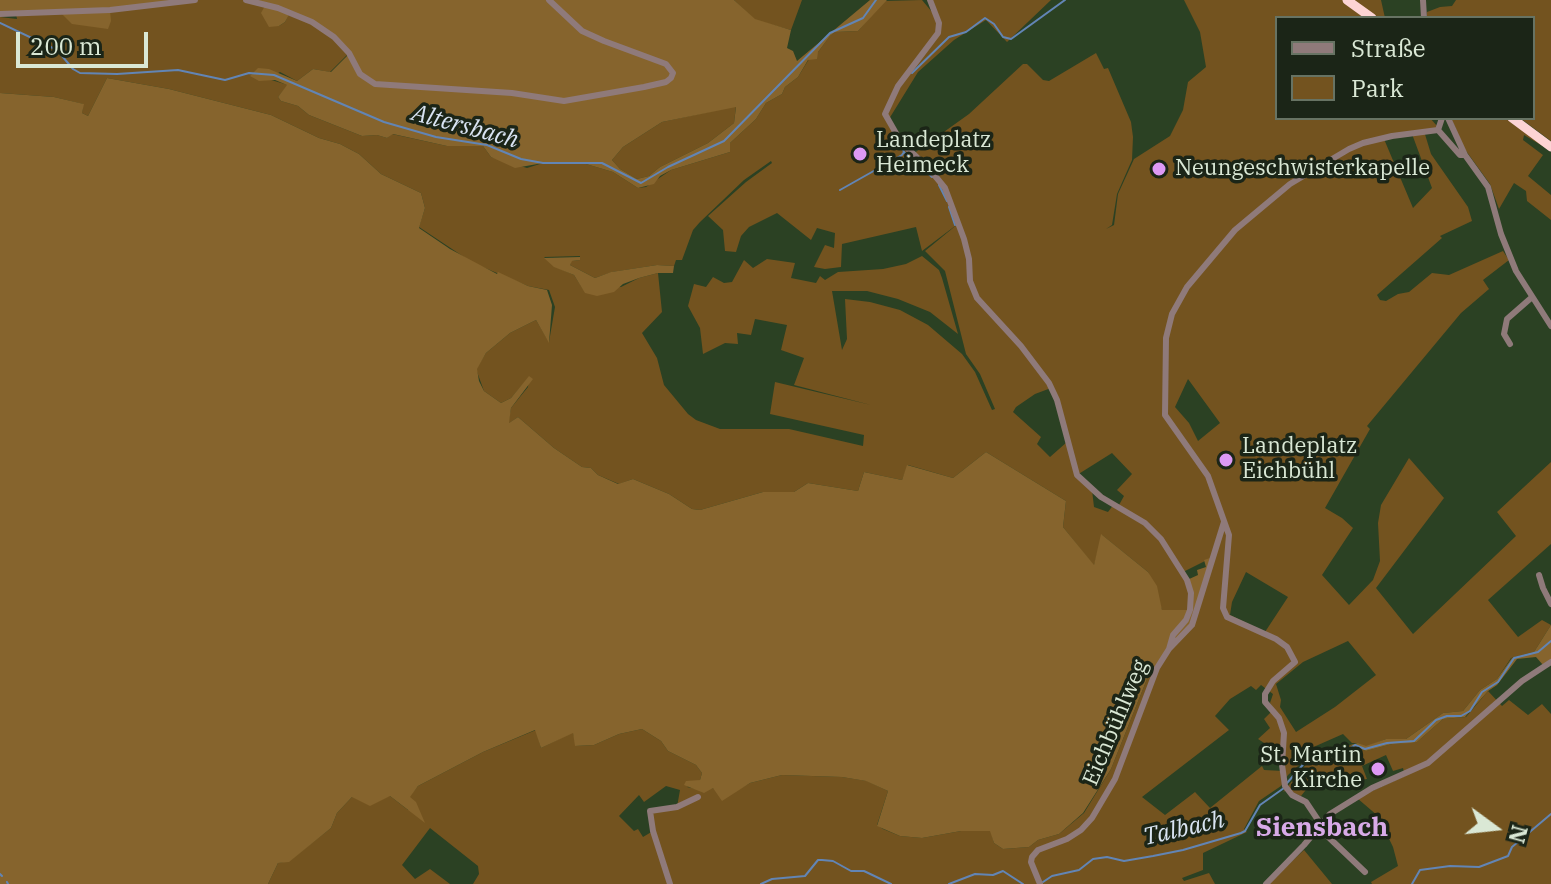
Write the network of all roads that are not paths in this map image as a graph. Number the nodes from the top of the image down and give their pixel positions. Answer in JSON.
{"nodes":[{"id":1,"x":195,"y":0,"type":"edge"},
{"id":2,"x":246,"y":0,"type":"edge"},
{"id":3,"x":549,"y":0,"type":"edge"},
{"id":4,"x":930,"y":0,"type":"edge"},
{"id":5,"x":1347,"y":0,"type":"edge"},
{"id":6,"x":0,"y":14,"type":"edge"},
{"id":7,"x":1369,"y":16,"type":"edge"},
{"id":8,"x":1444,"y":120,"type":"edge"},
{"id":9,"x":1446,"y":120,"type":"edge"},
{"id":10,"x":1515,"y":120,"type":"edge"},
{"id":11,"x":1438,"y":130,"type":"junction"},
{"id":12,"x":1551,"y":147,"type":"edge"},
{"id":13,"x":1465,"y":155,"type":"junction"},
{"id":14,"x":1531,"y":298,"type":"junction"},
{"id":15,"x":1551,"y":326,"type":"edge"},
{"id":16,"x":1510,"y":344,"type":"dead end"},
{"id":17,"x":1224,"y":520,"type":"junction"},
{"id":18,"x":1539,"y":575,"type":"dead end"},
{"id":19,"x":1551,"y":604,"type":"edge"},
{"id":20,"x":1176,"y":637,"type":"junction"},
{"id":21,"x":1551,"y":662,"type":"edge"},
{"id":22,"x":698,"y":797,"type":"dead end"},
{"id":23,"x":1319,"y":827,"type":"junction"},
{"id":24,"x":1365,"y":872,"type":"dead end"},
{"id":25,"x":1039,"y":883,"type":"edge"},
{"id":26,"x":670,"y":884,"type":"edge"},
{"id":27,"x":1266,"y":884,"type":"edge"}],
"edges":[{"from":1,"to":6,"type":"street"},
{"from":2,"to":3,"type":"street"},
{"from":4,"to":20,"type":"street"},
{"from":5,"to":7,"type":"highway"},
{"from":8,"to":11,"type":"street"},
{"from":9,"to":13,"type":"street"},
{"from":10,"to":12,"type":"highway"},
{"from":11,"to":13,"type":"street"},
{"from":11,"to":17,"type":"street"},
{"from":13,"to":14,"type":"street"},
{"from":14,"to":15,"type":"street"},
{"from":14,"to":16,"type":"street"},
{"from":17,"to":20,"type":"street"},
{"from":17,"to":23,"type":"street"},
{"from":18,"to":19,"type":"street"},
{"from":20,"to":25,"type":"street","name":"Eichbühlweg"},
{"from":21,"to":23,"type":"street"},
{"from":22,"to":26,"type":"street"},
{"from":23,"to":24,"type":"street"},
{"from":23,"to":27,"type":"street"}]}
